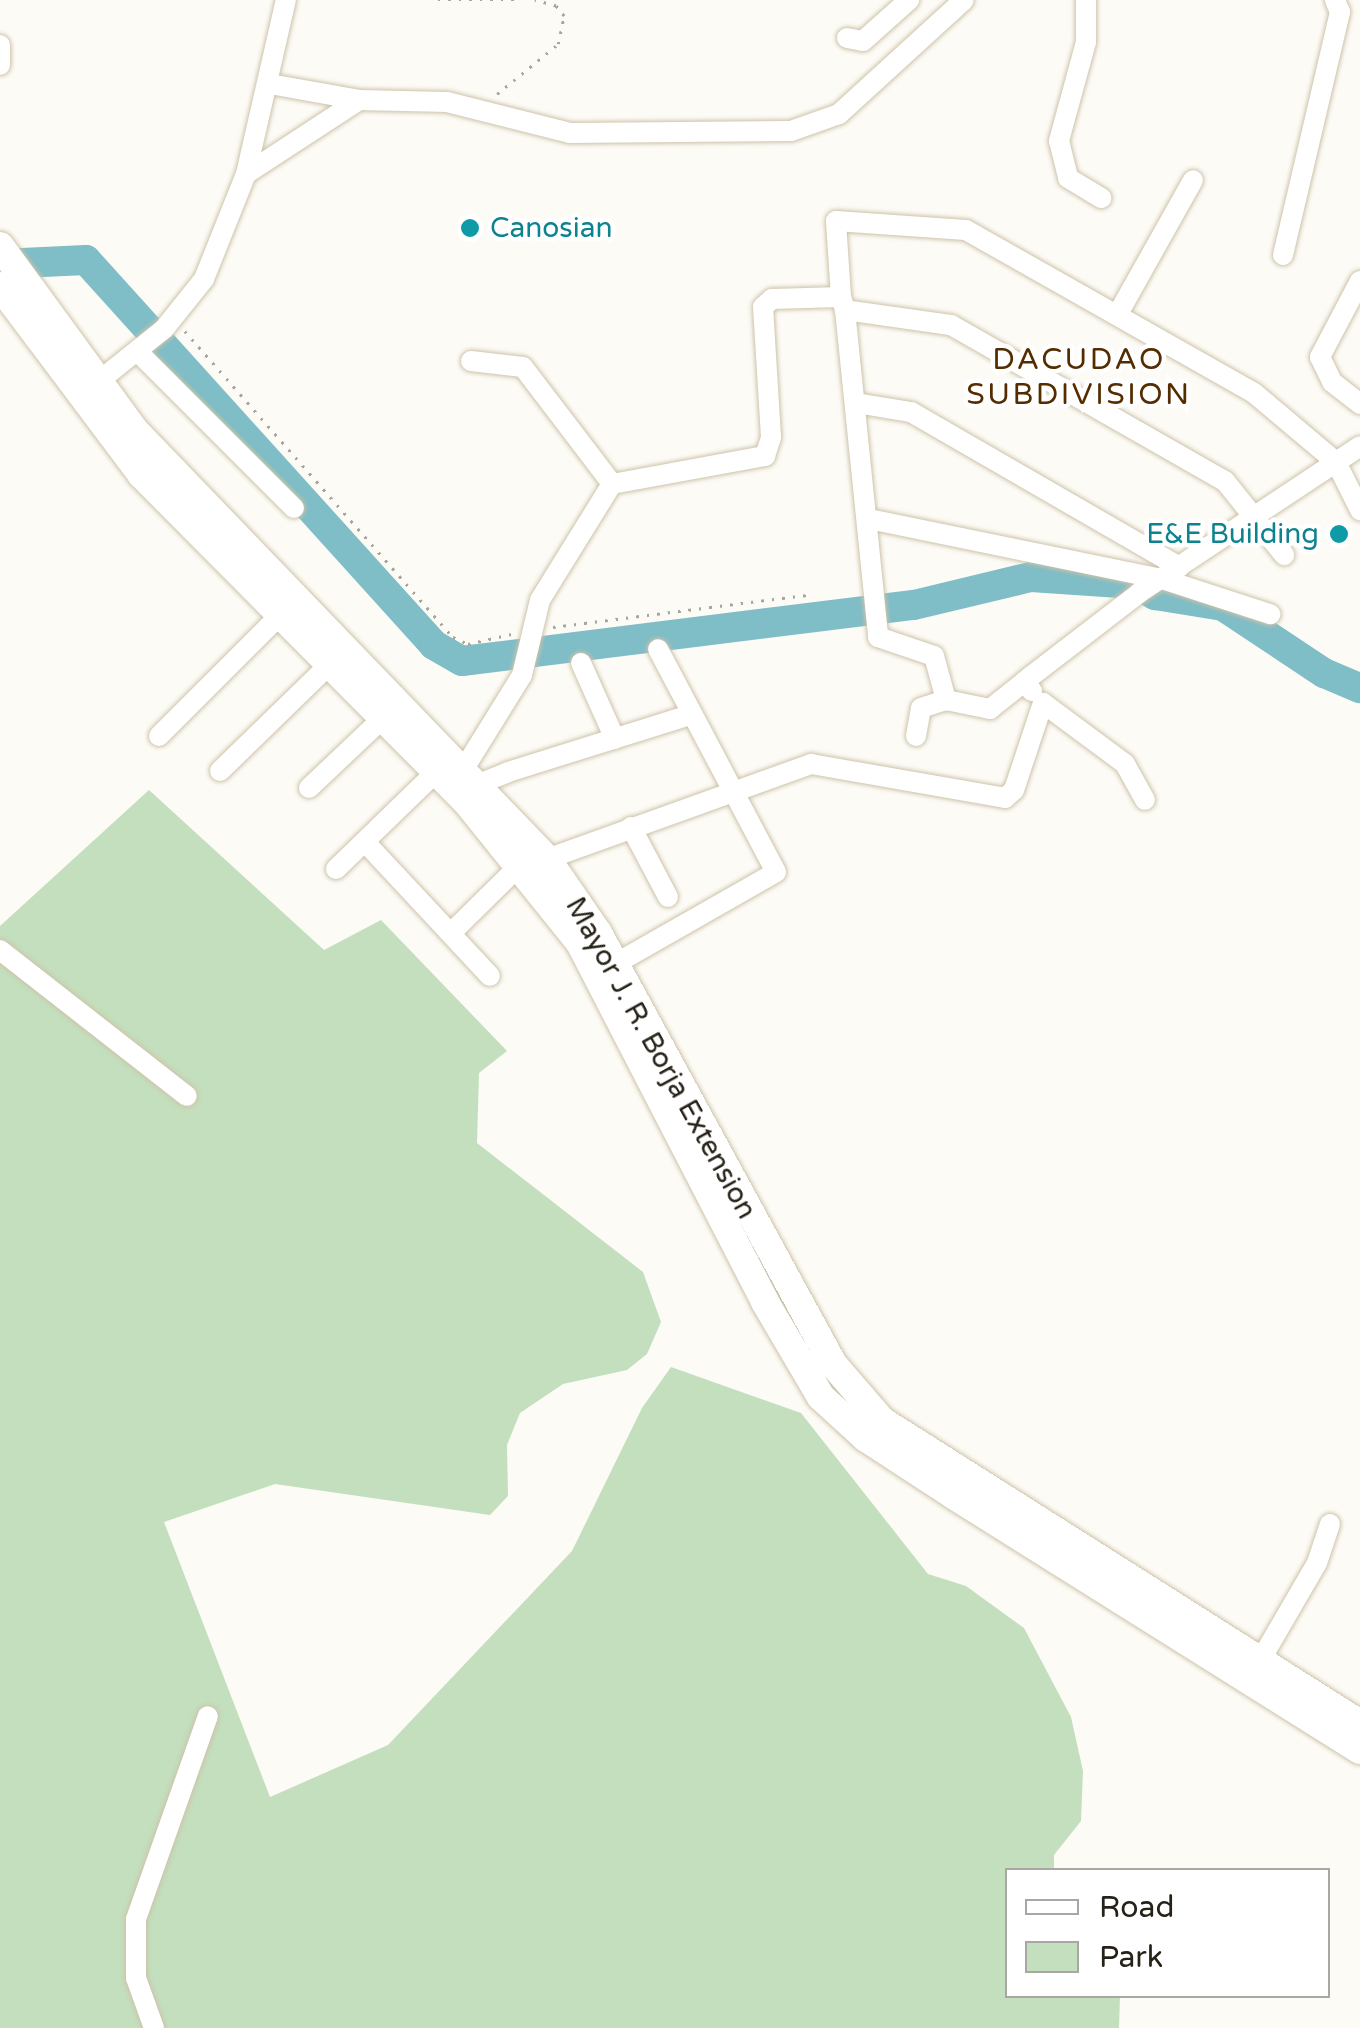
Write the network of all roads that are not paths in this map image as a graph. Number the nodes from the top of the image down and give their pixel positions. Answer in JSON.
{"nodes":[{"id":1,"x":286,"y":0,"type":"edge"},
{"id":2,"x":909,"y":0,"type":"edge"},
{"id":3,"x":964,"y":0,"type":"edge"},
{"id":4,"x":1086,"y":0,"type":"edge"},
{"id":5,"x":1334,"y":0,"type":"edge"},
{"id":6,"x":847,"y":38,"type":"dead end"},
{"id":7,"x":0,"y":45,"type":"edge"},
{"id":8,"x":0,"y":65,"type":"edge"},
{"id":9,"x":270,"y":84,"type":"junction"},
{"id":10,"x":360,"y":100,"type":"junction"},
{"id":11,"x":246,"y":174,"type":"junction"},
{"id":12,"x":1193,"y":180,"type":"dead end"},
{"id":13,"x":1101,"y":198,"type":"dead end"},
{"id":14,"x":0,"y":246,"type":"edge"},
{"id":15,"x":1283,"y":255,"type":"dead end"},
{"id":16,"x":9,"y":280,"type":"edge"},
{"id":17,"x":1360,"y":281,"type":"edge"},
{"id":18,"x":843,"y":303,"type":"junction"},
{"id":19,"x":1119,"y":312,"type":"junction"},
{"id":20,"x":156,"y":336,"type":"junction"},
{"id":21,"x":471,"y":361,"type":"dead end"},
{"id":22,"x":88,"y":389,"type":"junction"},
{"id":23,"x":856,"y":403,"type":"junction"},
{"id":24,"x":1360,"y":404,"type":"edge"},
{"id":25,"x":1360,"y":446,"type":"edge"},
{"id":26,"x":1336,"y":462,"type":"junction"},
{"id":27,"x":612,"y":484,"type":"junction"},
{"id":28,"x":294,"y":508,"type":"dead end"},
{"id":29,"x":1360,"y":510,"type":"edge"},
{"id":30,"x":1258,"y":516,"type":"junction"},
{"id":31,"x":869,"y":519,"type":"junction"},
{"id":32,"x":1284,"y":555,"type":"dead end"},
{"id":33,"x":1180,"y":568,"type":"junction"},
{"id":34,"x":262,"y":580,"type":"junction"},
{"id":35,"x":1150,"y":586,"type":"junction"},
{"id":36,"x":282,"y":614,"type":"junction"},
{"id":37,"x":1270,"y":614,"type":"dead end"},
{"id":38,"x":658,"y":649,"type":"dead end"},
{"id":39,"x":581,"y":663,"type":"dead end"},
{"id":40,"x":331,"y":664,"type":"junction"},
{"id":41,"x":1024,"y":682,"type":"junction"},
{"id":42,"x":946,"y":700,"type":"junction"},
{"id":43,"x":1044,"y":703,"type":"junction"},
{"id":44,"x":690,"y":715,"type":"junction"},
{"id":45,"x":382,"y":720,"type":"junction"},
{"id":46,"x":159,"y":736,"type":"dead end"},
{"id":47,"x":916,"y":736,"type":"dead end"},
{"id":48,"x":615,"y":739,"type":"junction"},
{"id":49,"x":220,"y":771,"type":"dead end"},
{"id":50,"x":459,"y":782,"type":"junction"},
{"id":51,"x":309,"y":788,"type":"dead end"},
{"id":52,"x":736,"y":792,"type":"junction"},
{"id":53,"x":1146,"y":800,"type":"dead end"},
{"id":54,"x":631,"y":828,"type":"junction"},
{"id":55,"x":365,"y":842,"type":"junction"},
{"id":56,"x":534,"y":862,"type":"junction"},
{"id":57,"x":336,"y":869,"type":"dead end"},
{"id":58,"x":668,"y":897,"type":"dead end"},
{"id":59,"x":451,"y":933,"type":"junction"},
{"id":60,"x":589,"y":938,"type":"junction"},
{"id":61,"x":0,"y":950,"type":"edge"},
{"id":62,"x":615,"y":964,"type":"junction"},
{"id":63,"x":490,"y":976,"type":"dead end"},
{"id":64,"x":188,"y":1096,"type":"dead end"},
{"id":65,"x":777,"y":1295,"type":"junction"},
{"id":66,"x":1330,"y":1524,"type":"dead end"},
{"id":67,"x":1260,"y":1661,"type":"junction"},
{"id":68,"x":208,"y":1716,"type":"dead end"},
{"id":69,"x":1360,"y":1724,"type":"edge"},
{"id":70,"x":1360,"y":1750,"type":"edge"},
{"id":71,"x":154,"y":2028,"type":"edge"}],
"edges":[{"from":1,"to":9,"type":"street"},
{"from":2,"to":6,"type":"street"},
{"from":3,"to":10,"type":"street"},
{"from":4,"to":13,"type":"street"},
{"from":5,"to":15,"type":"street"},
{"from":7,"to":8,"type":"street"},
{"from":9,"to":10,"type":"street"},
{"from":9,"to":11,"type":"street"},
{"from":10,"to":11,"type":"street"},
{"from":11,"to":20,"type":"street"},
{"from":12,"to":19,"type":"street"},
{"from":14,"to":16,"type":"main road","name":"Mayor J. R. Borja Extension"},
{"from":16,"to":22,"type":"main road","name":"Mayor J. R. Borja Extension"},
{"from":17,"to":24,"type":"street"},
{"from":18,"to":19,"type":"street"},
{"from":18,"to":23,"type":"street"},
{"from":18,"to":27,"type":"street"},
{"from":18,"to":30,"type":"street"},
{"from":19,"to":26,"type":"street"},
{"from":20,"to":22,"type":"street"},
{"from":20,"to":28,"type":"street"},
{"from":21,"to":27,"type":"street"},
{"from":22,"to":34,"type":"main road","name":"Mayor J. R. Borja Extension"},
{"from":23,"to":31,"type":"street"},
{"from":23,"to":33,"type":"street"},
{"from":25,"to":26,"type":"street"},
{"from":26,"to":29,"type":"street"},
{"from":26,"to":30,"type":"street"},
{"from":27,"to":50,"type":"street"},
{"from":30,"to":32,"type":"street"},
{"from":30,"to":33,"type":"street"},
{"from":31,"to":35,"type":"street"},
{"from":31,"to":42,"type":"street"},
{"from":33,"to":35,"type":"street"},
{"from":34,"to":36,"type":"main road","name":"Mayor J. R. Borja Extension"},
{"from":34,"to":50,"type":"main road","name":"Mayor J. R. Borja Extension"},
{"from":35,"to":37,"type":"street"},
{"from":35,"to":41,"type":"street"},
{"from":36,"to":40,"type":"main road","name":"Mayor J. R. Borja Extension"},
{"from":36,"to":46,"type":"street"},
{"from":38,"to":44,"type":"street"},
{"from":39,"to":48,"type":"street"},
{"from":40,"to":45,"type":"main road","name":"Mayor J. R. Borja Extension"},
{"from":40,"to":49,"type":"street"},
{"from":41,"to":42,"type":"street"},
{"from":41,"to":43,"type":"street"},
{"from":42,"to":47,"type":"street"},
{"from":43,"to":52,"type":"street"},
{"from":43,"to":53,"type":"street"},
{"from":44,"to":48,"type":"street"},
{"from":44,"to":52,"type":"street"},
{"from":45,"to":50,"type":"main road","name":"Mayor J. R. Borja Extension"},
{"from":45,"to":51,"type":"street"},
{"from":48,"to":50,"type":"street"},
{"from":50,"to":55,"type":"street"},
{"from":50,"to":56,"type":"main road","name":"Mayor J. R. Borja Extension"},
{"from":52,"to":54,"type":"street"},
{"from":52,"to":62,"type":"street"},
{"from":54,"to":56,"type":"street"},
{"from":54,"to":58,"type":"street"},
{"from":55,"to":57,"type":"street"},
{"from":55,"to":59,"type":"street"},
{"from":56,"to":59,"type":"street"},
{"from":56,"to":60,"type":"main road","name":"Mayor J. R. Borja Extension"},
{"from":59,"to":63,"type":"street"},
{"from":60,"to":62,"type":"main road","name":"Mayor J. R. Borja Extension"},
{"from":60,"to":65,"type":"main road","name":"Mayor J. R. Borja Extension"},
{"from":61,"to":64,"type":"street"},
{"from":62,"to":65,"type":"main road","name":"Mayor J. R. Borja Extension"},
{"from":65,"to":67,"type":"main road","name":"Mayor J. R. Borja Extension"},
{"from":65,"to":70,"type":"main road","name":"Mayor J. R. Borja Extension"},
{"from":66,"to":67,"type":"street"},
{"from":67,"to":69,"type":"main road","name":"Mayor J. R. Borja Extension"},
{"from":68,"to":71,"type":"street"}]}
